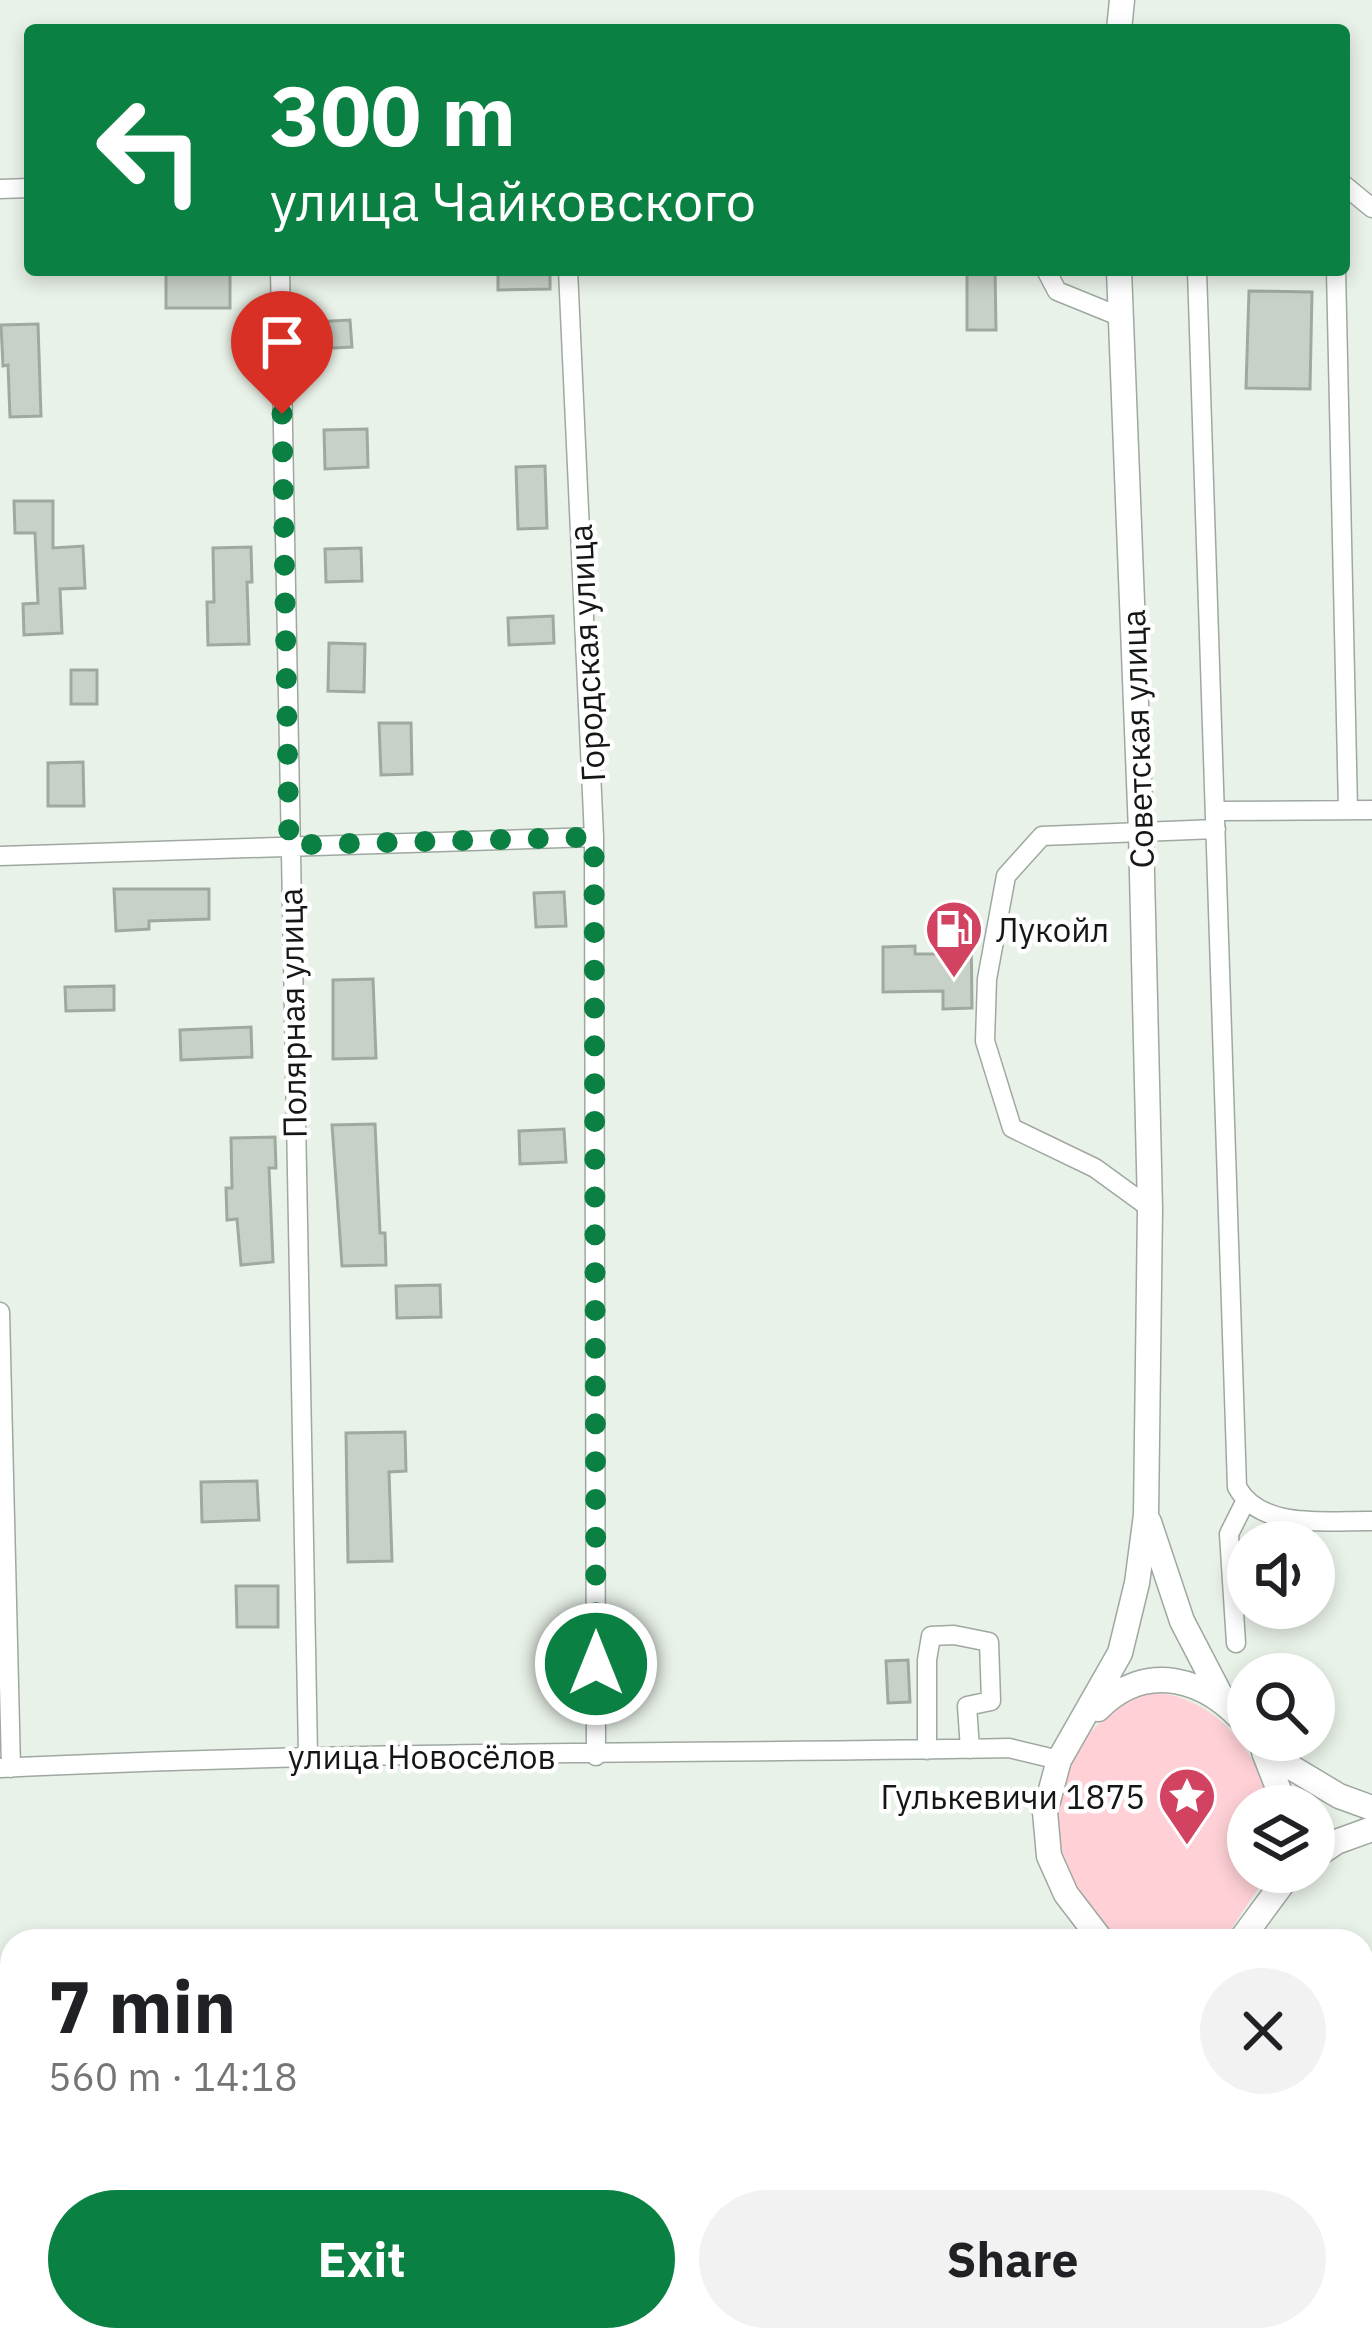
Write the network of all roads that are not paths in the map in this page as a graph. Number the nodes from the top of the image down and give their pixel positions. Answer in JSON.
{"nodes":[{"id":1,"x":280,"y":276,"type":"edge"},
{"id":2,"x":568,"y":276,"type":"edge"},
{"id":3,"x":1049,"y":276,"type":"edge"},
{"id":4,"x":1119,"y":276,"type":"edge"},
{"id":5,"x":1197,"y":276,"type":"edge"},
{"id":6,"x":1336,"y":276,"type":"edge"},
{"id":7,"x":1121,"y":317,"type":"junction"},
{"id":8,"x":1348,"y":810,"type":"junction"},
{"id":9,"x":1372,"y":810,"type":"edge"},
{"id":10,"x":1215,"y":820,"type":"junction"},
{"id":11,"x":1141,"y":832,"type":"junction"},
{"id":12,"x":594,"y":837,"type":"junction"},
{"id":13,"x":289,"y":845,"type":"junction"},
{"id":14,"x":0,"y":856,"type":"edge"},
{"id":15,"x":1150,"y":1208,"type":"junction"},
{"id":16,"x":0,"y":1312,"type":"edge"},
{"id":17,"x":1245,"y":1502,"type":"junction"},
{"id":18,"x":1146,"y":1514,"type":"junction"},
{"id":19,"x":1372,"y":1521,"type":"edge"},
{"id":20,"x":1236,"y":1643,"type":"dead end"},
{"id":21,"x":1224,"y":1703,"type":"junction"},
{"id":22,"x":1227,"y":1706,"type":"edge"},
{"id":23,"x":1075,"y":1732,"type":"junction"},
{"id":24,"x":970,"y":1749,"type":"junction"},
{"id":25,"x":927,"y":1750,"type":"junction"},
{"id":26,"x":308,"y":1755,"type":"junction"},
{"id":27,"x":596,"y":1756,"type":"junction"},
{"id":28,"x":1059,"y":1760,"type":"junction"},
{"id":29,"x":1284,"y":1761,"type":"edge"},
{"id":30,"x":6,"y":1768,"type":"edge"},
{"id":31,"x":1372,"y":1808,"type":"edge"},
{"id":32,"x":1372,"y":1829,"type":"edge"},
{"id":33,"x":1335,"y":1843,"type":"edge"},
{"id":34,"x":1268,"y":1893,"type":"edge"},
{"id":35,"x":1275,"y":1893,"type":"edge"},
{"id":36,"x":1263,"y":1908,"type":"junction"},
{"id":37,"x":1091,"y":1929,"type":"edge"},
{"id":38,"x":1249,"y":1929,"type":"edge"}],
"edges":[{"from":1,"to":13,"type":"street","name":"Полярная улица"},
{"from":2,"to":12,"type":"street","name":"Городская улица"},
{"from":3,"to":7,"type":"street"},
{"from":4,"to":7,"type":"main road","name":"Советская улица"},
{"from":5,"to":10,"type":"street"},
{"from":6,"to":8,"type":"street"},
{"from":7,"to":11,"type":"main road","name":"Советская улица"},
{"from":8,"to":9,"type":"street"},
{"from":8,"to":10,"type":"street"},
{"from":10,"to":11,"type":"street"},
{"from":10,"to":17,"type":"street"},
{"from":11,"to":15,"type":"main road","name":"Советская улица"},
{"from":11,"to":15,"type":"street"},
{"from":12,"to":13,"type":"street"},
{"from":12,"to":27,"type":"street","name":"Городская улица"},
{"from":13,"to":14,"type":"street"},
{"from":13,"to":26,"type":"street","name":"Полярная улица"},
{"from":15,"to":18,"type":"main road","name":"Советская улица"},
{"from":16,"to":30,"type":"street"},
{"from":17,"to":19,"type":"street"},
{"from":17,"to":20,"type":"street"},
{"from":18,"to":21,"type":"main road"},
{"from":18,"to":23,"type":"main road"},
{"from":21,"to":22,"type":"main road"},
{"from":21,"to":23,"type":"main road"},
{"from":23,"to":28,"type":"main road"},
{"from":24,"to":25,"type":"street","name":"улица Новосёлов"},
{"from":24,"to":25,"type":"street"},
{"from":24,"to":28,"type":"street","name":"улица Новосёлов"},
{"from":25,"to":27,"type":"street","name":"улица Новосёлов"},
{"from":26,"to":27,"type":"street","name":"улица Новосёлов"},
{"from":26,"to":30,"type":"street","name":"улица Новосёлов"},
{"from":28,"to":37,"type":"main road"},
{"from":29,"to":31,"type":"main road"},
{"from":32,"to":33,"type":"main road"},
{"from":34,"to":36,"type":"main road"},
{"from":35,"to":36,"type":"main road"},
{"from":36,"to":38,"type":"main road"}]}
